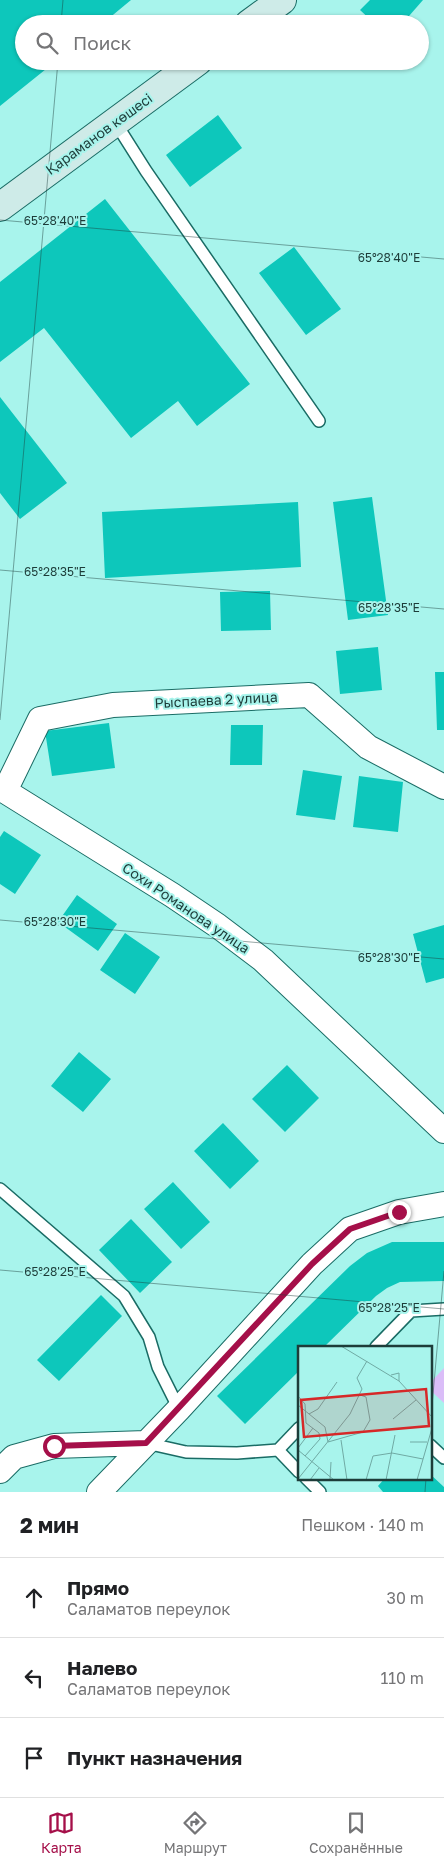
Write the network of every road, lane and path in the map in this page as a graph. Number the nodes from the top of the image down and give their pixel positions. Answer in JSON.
{"nodes":[{"id":1,"x":282,"y":0,"type":"edge"},
{"id":2,"x":261,"y":15,"type":"edge"},
{"id":3,"x":186,"y":70,"type":"edge"},
{"id":4,"x":115,"y":122,"type":"junction"},
{"id":5,"x":0,"y":207,"type":"edge"},
{"id":6,"x":320,"y":421,"type":"dead end"},
{"id":7,"x":444,"y":787,"type":"edge"},
{"id":8,"x":3,"y":789,"type":"edge"},
{"id":9,"x":444,"y":1131,"type":"edge"},
{"id":10,"x":0,"y":1189,"type":"edge"},
{"id":11,"x":444,"y":1204,"type":"edge"},
{"id":12,"x":444,"y":1309,"type":"edge"},
{"id":13,"x":377,"y":1346,"type":"edge"},
{"id":14,"x":179,"y":1408,"type":"junction"},
{"id":15,"x":298,"y":1429,"type":"edge"},
{"id":16,"x":146,"y":1443,"type":"junction"},
{"id":17,"x":432,"y":1447,"type":"edge"},
{"id":18,"x":278,"y":1450,"type":"junction"},
{"id":19,"x":444,"y":1458,"type":"edge"},
{"id":20,"x":0,"y":1471,"type":"edge"},
{"id":21,"x":298,"y":1471,"type":"edge"},
{"id":22,"x":308,"y":1480,"type":"edge"},
{"id":23,"x":99,"y":1492,"type":"edge"},
{"id":24,"x":320,"y":1492,"type":"edge"}],
"edges":[{"from":1,"to":2,"type":"main road"},
{"from":3,"to":4,"type":"main road","name":"Қараманов көшесі"},
{"from":4,"to":5,"type":"main road","name":"Қараманов көшесі"},
{"from":4,"to":6,"type":"lane"},
{"from":7,"to":8,"type":"street","name":"Рыспаева 2 улица"},
{"from":8,"to":9,"type":"street","name":"Сохи Романова улица"},
{"from":10,"to":14,"type":"lane"},
{"from":11,"to":14,"type":"street"},
{"from":12,"to":13,"type":"lane"},
{"from":14,"to":16,"type":"street"},
{"from":15,"to":18,"type":"lane"},
{"from":16,"to":18,"type":"lane"},
{"from":16,"to":20,"type":"street"},
{"from":16,"to":23,"type":"street"},
{"from":17,"to":19,"type":"lane"},
{"from":18,"to":21,"type":"lane"},
{"from":22,"to":24,"type":"lane"}]}
